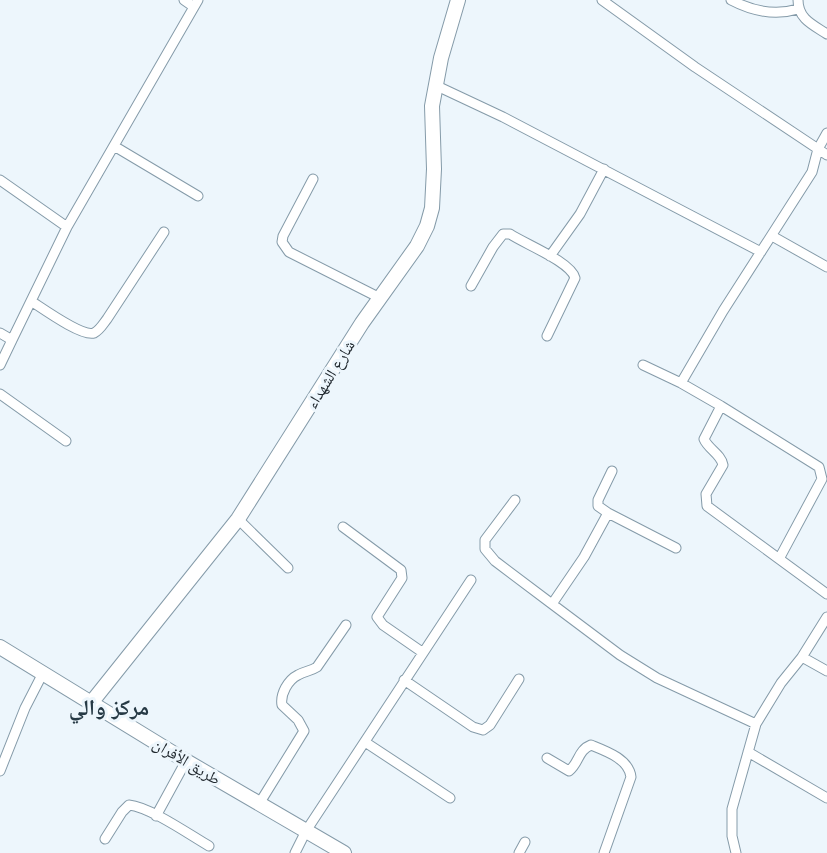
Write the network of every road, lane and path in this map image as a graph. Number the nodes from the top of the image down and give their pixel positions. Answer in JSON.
{"nodes":[{"id":1,"x":184,"y":0,"type":"edge"},
{"id":2,"x":458,"y":0,"type":"edge"},
{"id":3,"x":602,"y":0,"type":"edge"},
{"id":4,"x":731,"y":0,"type":"edge"},
{"id":5,"x":196,"y":4,"type":"edge"},
{"id":6,"x":798,"y":4,"type":"edge"},
{"id":7,"x":827,"y":34,"type":"edge"},
{"id":8,"x":437,"y":86,"type":"junction"},
{"id":9,"x":827,"y":133,"type":"edge"},
{"id":10,"x":114,"y":146,"type":"junction"},
{"id":11,"x":818,"y":149,"type":"junction"},
{"id":12,"x":827,"y":155,"type":"edge"},
{"id":13,"x":604,"y":169,"type":"junction"},
{"id":14,"x":313,"y":178,"type":"dead end"},
{"id":15,"x":0,"y":180,"type":"edge"},
{"id":16,"x":198,"y":196,"type":"dead end"},
{"id":17,"x":67,"y":227,"type":"junction"},
{"id":18,"x":164,"y":232,"type":"dead end"},
{"id":19,"x":772,"y":236,"type":"junction"},
{"id":20,"x":761,"y":252,"type":"junction"},
{"id":21,"x":550,"y":256,"type":"junction"},
{"id":22,"x":827,"y":267,"type":"edge"},
{"id":23,"x":471,"y":286,"type":"dead end"},
{"id":24,"x":380,"y":298,"type":"junction"},
{"id":25,"x":31,"y":301,"type":"junction"},
{"id":26,"x":0,"y":333,"type":"edge"},
{"id":27,"x":548,"y":336,"type":"dead end"},
{"id":28,"x":12,"y":340,"type":"junction"},
{"id":29,"x":0,"y":365,"type":"edge"},
{"id":30,"x":643,"y":365,"type":"dead end"},
{"id":31,"x":681,"y":383,"type":"junction"},
{"id":32,"x":0,"y":394,"type":"edge"},
{"id":33,"x":722,"y":406,"type":"junction"},
{"id":34,"x":66,"y":441,"type":"dead end"},
{"id":35,"x":612,"y":471,"type":"dead end"},
{"id":36,"x":515,"y":500,"type":"dead end"},
{"id":37,"x":608,"y":513,"type":"junction"},
{"id":38,"x":238,"y":519,"type":"junction"},
{"id":39,"x":343,"y":527,"type":"dead end"},
{"id":40,"x":676,"y":548,"type":"dead end"},
{"id":41,"x":779,"y":559,"type":"junction"},
{"id":42,"x":288,"y":568,"type":"dead end"},
{"id":43,"x":471,"y":580,"type":"dead end"},
{"id":44,"x":827,"y":594,"type":"edge"},
{"id":45,"x":552,"y":604,"type":"junction"},
{"id":46,"x":827,"y":617,"type":"edge"},
{"id":47,"x":346,"y":625,"type":"dead end"},
{"id":48,"x":0,"y":648,"type":"edge"},
{"id":49,"x":422,"y":652,"type":"junction"},
{"id":50,"x":802,"y":657,"type":"junction"},
{"id":51,"x":827,"y":671,"type":"edge"},
{"id":52,"x":43,"y":673,"type":"junction"},
{"id":53,"x":519,"y":679,"type":"dead end"},
{"id":54,"x":404,"y":680,"type":"junction"},
{"id":55,"x":92,"y":704,"type":"junction"},
{"id":56,"x":756,"y":724,"type":"junction"},
{"id":57,"x":365,"y":742,"type":"junction"},
{"id":58,"x":748,"y":752,"type":"junction"},
{"id":59,"x":547,"y":758,"type":"dead end"},
{"id":60,"x":186,"y":761,"type":"junction"},
{"id":61,"x":0,"y":771,"type":"edge"},
{"id":62,"x":450,"y":798,"type":"dead end"},
{"id":63,"x":827,"y":798,"type":"edge"},
{"id":64,"x":259,"y":804,"type":"junction"},
{"id":65,"x":156,"y":816,"type":"junction"},
{"id":66,"x":306,"y":831,"type":"junction"},
{"id":67,"x":105,"y":839,"type":"dead end"},
{"id":68,"x":525,"y":842,"type":"dead end"},
{"id":69,"x":209,"y":846,"type":"dead end"},
{"id":70,"x":295,"y":853,"type":"edge"},
{"id":71,"x":344,"y":853,"type":"edge"},
{"id":72,"x":519,"y":853,"type":"edge"},
{"id":73,"x":604,"y":853,"type":"edge"},
{"id":74,"x":736,"y":853,"type":"edge"}],
"edges":[{"from":1,"to":5,"type":"street"},
{"from":2,"to":8,"type":"street","name":"شارع الشهداء"},
{"from":3,"to":11,"type":"street"},
{"from":4,"to":6,"type":"street"},
{"from":5,"to":10,"type":"street"},
{"from":6,"to":7,"type":"street"},
{"from":8,"to":13,"type":"street"},
{"from":8,"to":24,"type":"street","name":"شارع الشهداء"},
{"from":9,"to":11,"type":"street"},
{"from":10,"to":16,"type":"street"},
{"from":10,"to":17,"type":"street"},
{"from":11,"to":12,"type":"street"},
{"from":11,"to":19,"type":"street"},
{"from":13,"to":20,"type":"street"},
{"from":13,"to":21,"type":"street"},
{"from":14,"to":24,"type":"street"},
{"from":15,"to":17,"type":"street"},
{"from":17,"to":25,"type":"street"},
{"from":18,"to":25,"type":"street"},
{"from":19,"to":20,"type":"street"},
{"from":19,"to":22,"type":"street"},
{"from":20,"to":31,"type":"street"},
{"from":21,"to":23,"type":"street"},
{"from":21,"to":27,"type":"street"},
{"from":24,"to":38,"type":"street","name":"شارع الشهداء"},
{"from":25,"to":28,"type":"street"},
{"from":26,"to":28,"type":"street"},
{"from":28,"to":29,"type":"street"},
{"from":30,"to":31,"type":"street"},
{"from":31,"to":33,"type":"street"},
{"from":32,"to":34,"type":"street"},
{"from":33,"to":41,"type":"street"},
{"from":33,"to":41,"type":"street"},
{"from":35,"to":37,"type":"street"},
{"from":36,"to":45,"type":"street"},
{"from":37,"to":40,"type":"street"},
{"from":37,"to":45,"type":"street"},
{"from":38,"to":42,"type":"street"},
{"from":38,"to":55,"type":"street","name":"شارع الشهداء"},
{"from":39,"to":49,"type":"street"},
{"from":41,"to":44,"type":"street"},
{"from":43,"to":49,"type":"street"},
{"from":45,"to":56,"type":"street"},
{"from":46,"to":50,"type":"street"},
{"from":47,"to":64,"type":"street"},
{"from":48,"to":52,"type":"street","name":"طريق الأفران"},
{"from":49,"to":54,"type":"street"},
{"from":50,"to":51,"type":"street"},
{"from":50,"to":56,"type":"street"},
{"from":52,"to":55,"type":"street","name":"طريق الأفران"},
{"from":52,"to":61,"type":"street"},
{"from":53,"to":54,"type":"street"},
{"from":54,"to":57,"type":"street"},
{"from":55,"to":60,"type":"street","name":"طريق الأفران"},
{"from":56,"to":58,"type":"street"},
{"from":57,"to":62,"type":"street"},
{"from":57,"to":66,"type":"street"},
{"from":58,"to":63,"type":"street"},
{"from":58,"to":74,"type":"street"},
{"from":59,"to":73,"type":"street"},
{"from":60,"to":64,"type":"street","name":"طريق الأفران"},
{"from":60,"to":65,"type":"street"},
{"from":64,"to":66,"type":"street","name":"طريق الأفران"},
{"from":65,"to":67,"type":"street"},
{"from":65,"to":69,"type":"street"},
{"from":66,"to":70,"type":"street"},
{"from":66,"to":71,"type":"street","name":"طريق الأفران"},
{"from":68,"to":72,"type":"street"}]}
